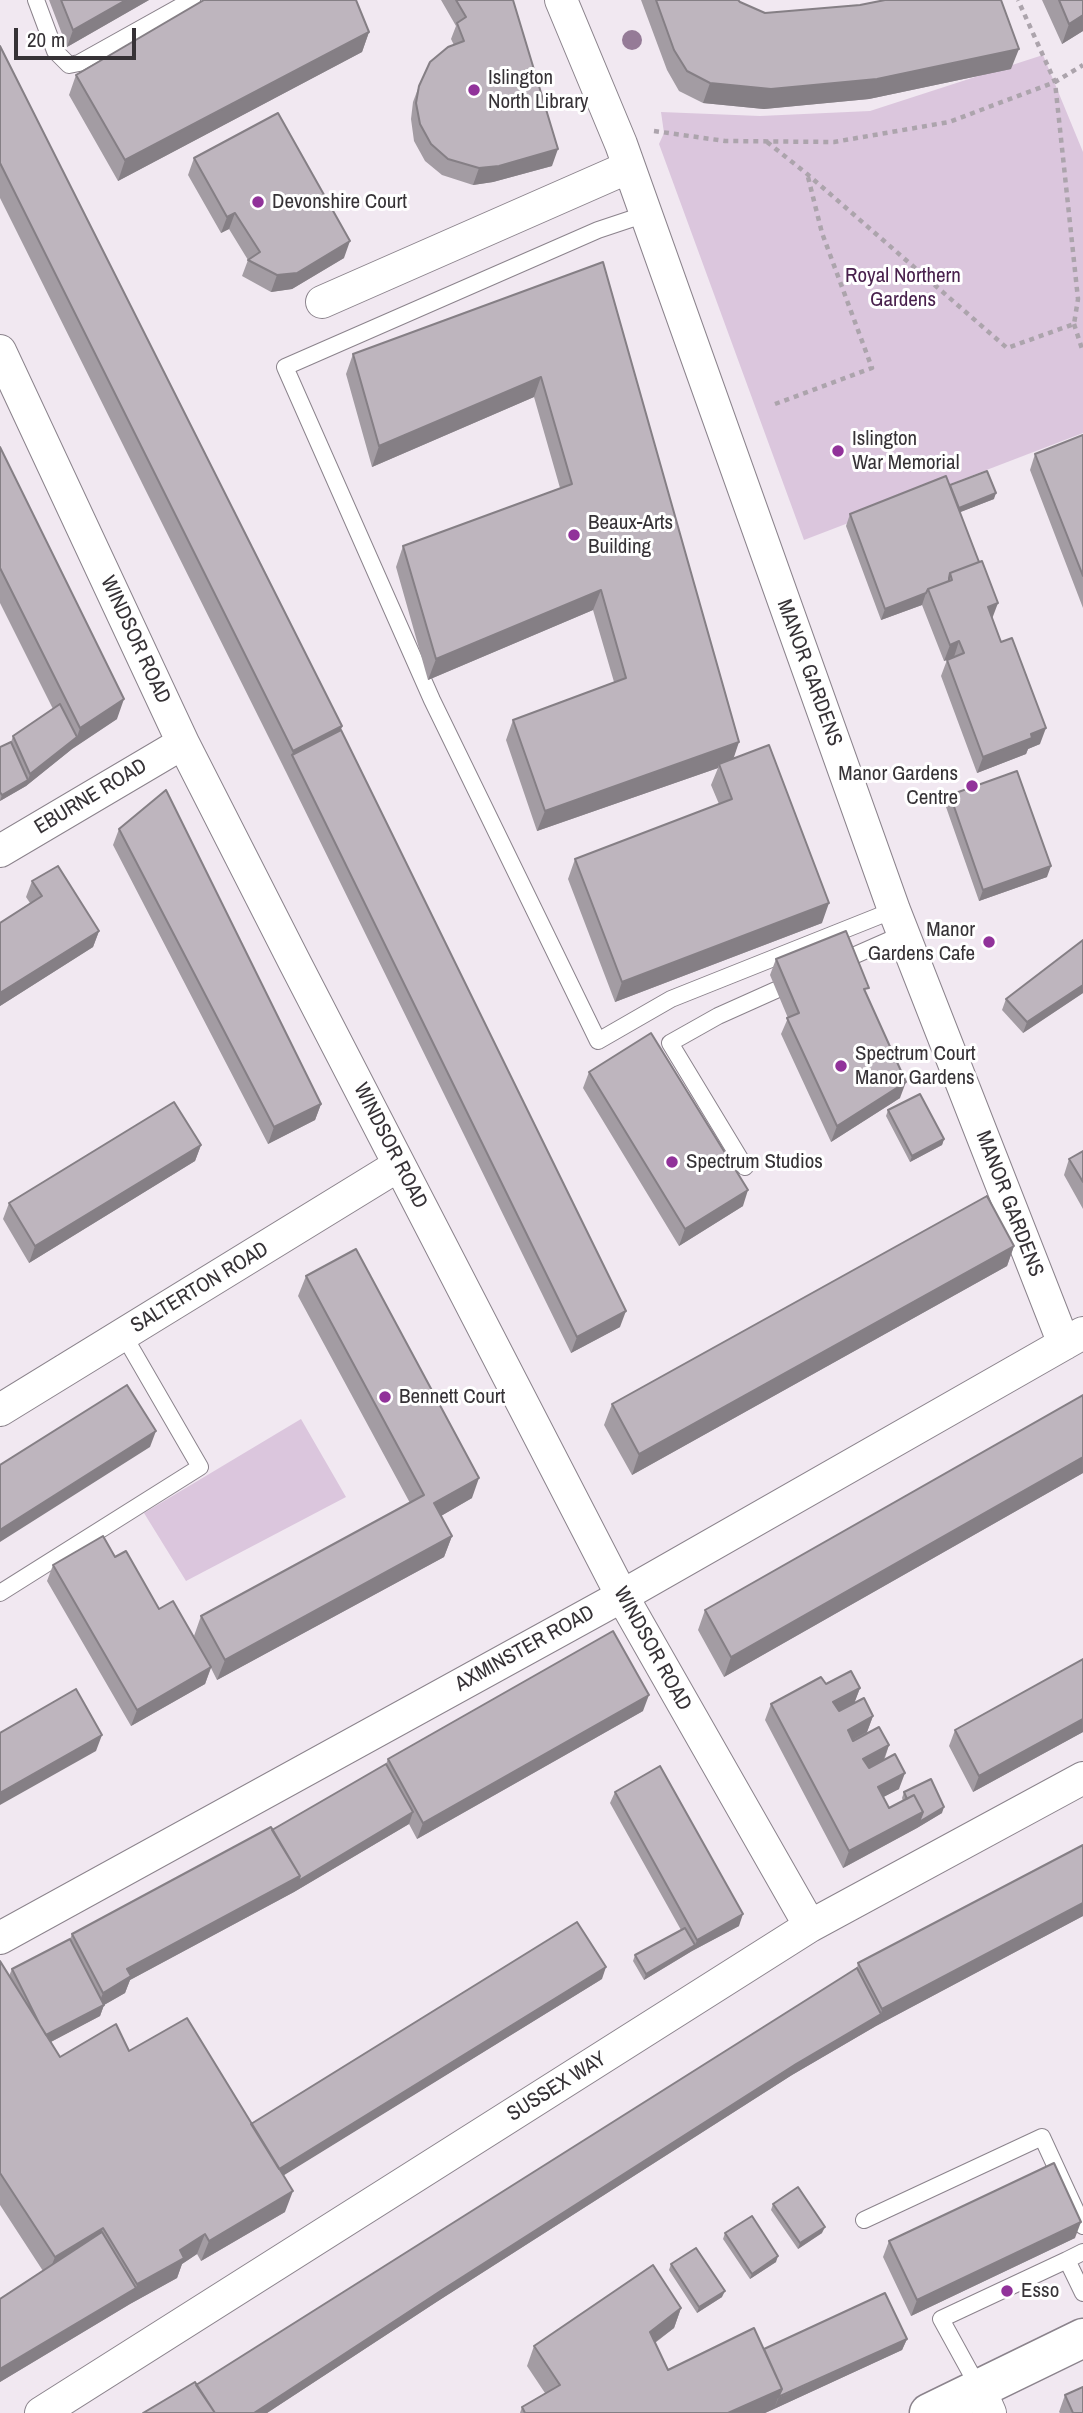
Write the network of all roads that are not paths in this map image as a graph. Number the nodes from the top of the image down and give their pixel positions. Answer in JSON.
{"nodes":[{"id":1,"x":36,"y":0,"type":"edge"},
{"id":2,"x":192,"y":0,"type":"edge"},
{"id":3,"x":561,"y":0,"type":"edge"},
{"id":4,"x":629,"y":167,"type":"junction"},
{"id":5,"x":646,"y":214,"type":"junction"},
{"id":6,"x":322,"y":302,"type":"dead end"},
{"id":7,"x":0,"y":351,"type":"edge"},
{"id":8,"x":183,"y":743,"type":"junction"},
{"id":9,"x":0,"y":851,"type":"edge"},
{"id":10,"x":898,"y":922,"type":"junction"},
{"id":11,"x":844,"y":960,"type":"edge"},
{"id":12,"x":776,"y":990,"type":"edge"},
{"id":13,"x":399,"y":1166,"type":"junction"},
{"id":14,"x":745,"y":1167,"type":"dead end"},
{"id":15,"x":123,"y":1334,"type":"junction"},
{"id":16,"x":1073,"y":1339,"type":"edge"},
{"id":17,"x":0,"y":1410,"type":"edge"},
{"id":18,"x":0,"y":1592,"type":"edge"},
{"id":19,"x":622,"y":1596,"type":"junction"},
{"id":20,"x":1083,"y":1778,"type":"edge"},
{"id":21,"x":810,"y":1926,"type":"junction"},
{"id":22,"x":0,"y":1938,"type":"edge"},
{"id":23,"x":864,"y":2220,"type":"dead end"},
{"id":24,"x":1083,"y":2226,"type":"edge"},
{"id":25,"x":1083,"y":2252,"type":"edge"},
{"id":26,"x":1067,"y":2260,"type":"junction"},
{"id":27,"x":1083,"y":2293,"type":"edge"},
{"id":28,"x":1083,"y":2338,"type":"edge"},
{"id":29,"x":985,"y":2402,"type":"edge"},
{"id":30,"x":41,"y":2413,"type":"edge"},
{"id":31,"x":929,"y":2413,"type":"edge"}],
"edges":[{"from":1,"to":2,"type":"lane"},
{"from":3,"to":4,"type":"street","name":"MANOR GARDENS"},
{"from":4,"to":5,"type":"street","name":"MANOR GARDENS"},
{"from":4,"to":6,"type":"street"},
{"from":5,"to":10,"type":"street","name":"MANOR GARDENS"},
{"from":5,"to":10,"type":"lane"},
{"from":7,"to":8,"type":"street","name":"WINDSOR ROAD"},
{"from":8,"to":9,"type":"street","name":"EBURNE ROAD"},
{"from":8,"to":13,"type":"street","name":"WINDSOR ROAD"},
{"from":10,"to":11,"type":"lane"},
{"from":10,"to":16,"type":"street","name":"MANOR GARDENS"},
{"from":12,"to":14,"type":"lane"},
{"from":13,"to":15,"type":"street","name":"SALTERTON ROAD"},
{"from":13,"to":19,"type":"street","name":"WINDSOR ROAD"},
{"from":15,"to":17,"type":"street","name":"SALTERTON ROAD"},
{"from":15,"to":18,"type":"lane"},
{"from":16,"to":19,"type":"street","name":"AXMINSTER ROAD"},
{"from":19,"to":21,"type":"street","name":"WINDSOR ROAD"},
{"from":19,"to":22,"type":"street","name":"AXMINSTER ROAD"},
{"from":20,"to":21,"type":"street","name":"SUSSEX WAY"},
{"from":21,"to":30,"type":"street","name":"SUSSEX WAY"},
{"from":23,"to":24,"type":"lane"},
{"from":25,"to":26,"type":"lane"},
{"from":26,"to":27,"type":"lane"},
{"from":26,"to":29,"type":"lane"},
{"from":28,"to":29,"type":"main road"},
{"from":29,"to":31,"type":"main road"}]}
